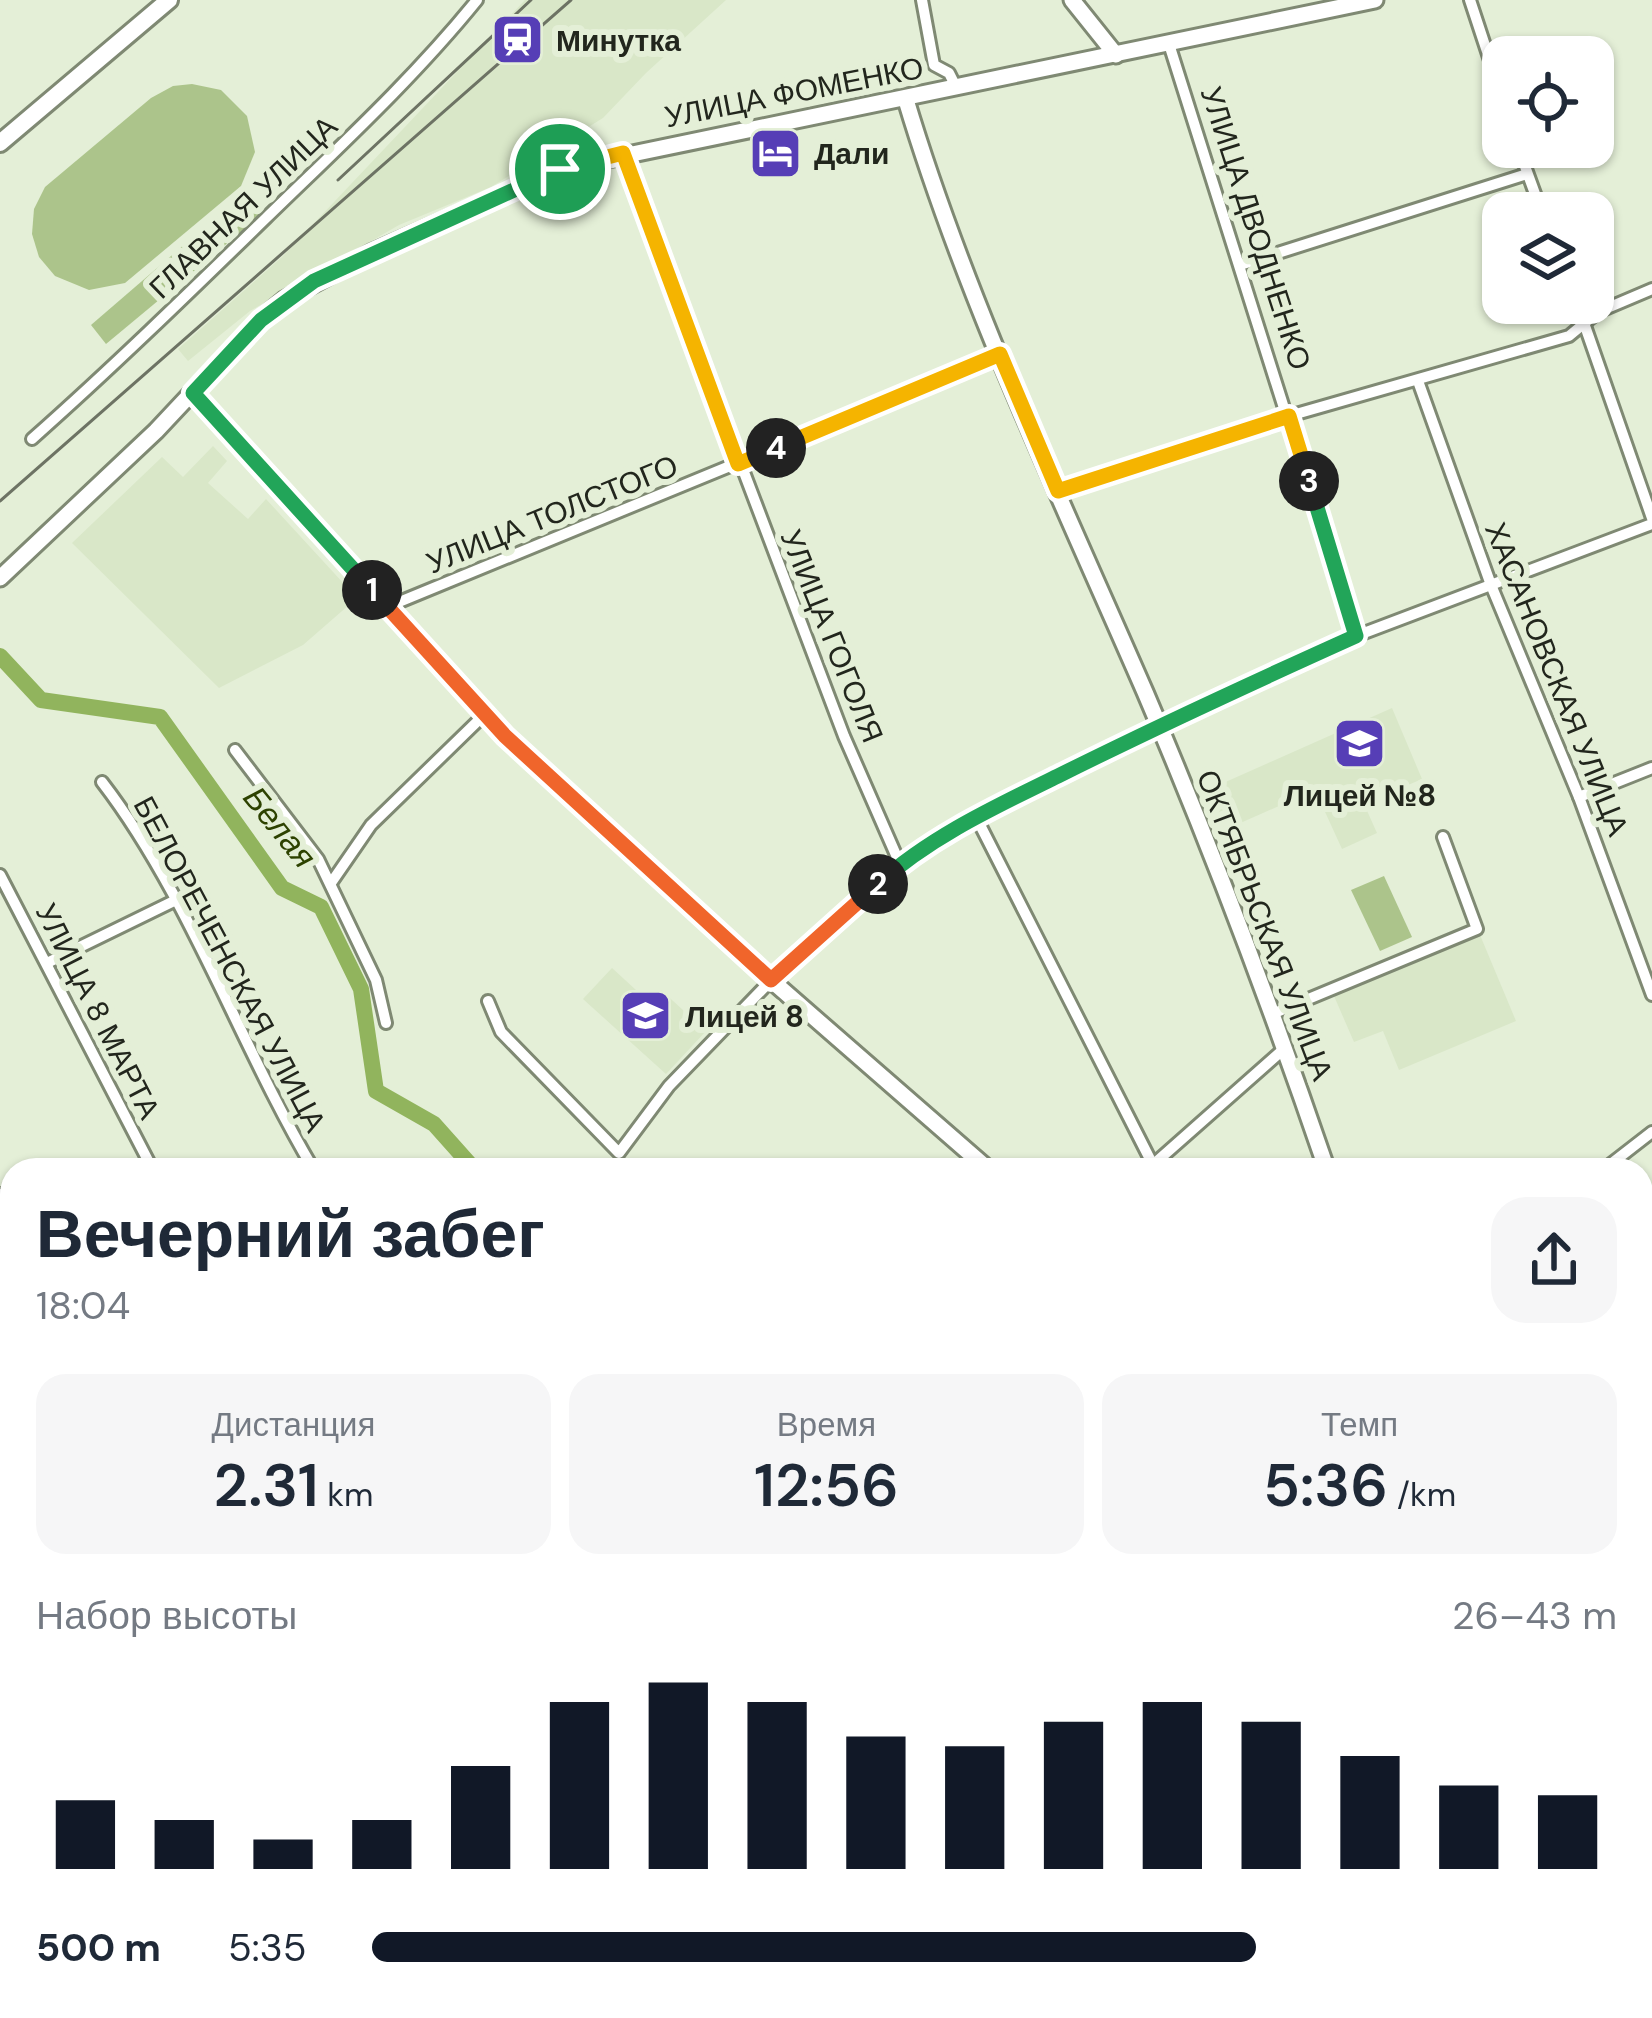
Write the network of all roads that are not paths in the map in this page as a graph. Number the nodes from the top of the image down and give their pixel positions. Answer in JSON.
{"nodes":[{"id":1,"x":169,"y":0,"type":"edge"},
{"id":2,"x":477,"y":0,"type":"edge"},
{"id":3,"x":922,"y":0,"type":"edge"},
{"id":4,"x":1072,"y":0,"type":"edge"},
{"id":5,"x":1376,"y":0,"type":"edge"},
{"id":6,"x":1470,"y":0,"type":"edge"},
{"id":7,"x":1482,"y":36,"type":"edge"},
{"id":8,"x":1169,"y":44,"type":"junction"},
{"id":9,"x":1116,"y":55,"type":"junction"},
{"id":10,"x":956,"y":87,"type":"junction"},
{"id":11,"x":906,"y":100,"type":"junction"},
{"id":12,"x":0,"y":143,"type":"edge"},
{"id":13,"x":623,"y":153,"type":"junction"},
{"id":14,"x":1525,"y":168,"type":"edge"},
{"id":15,"x":1527,"y":174,"type":"junction"},
{"id":16,"x":1534,"y":192,"type":"edge"},
{"id":17,"x":1240,"y":266,"type":"junction"},
{"id":18,"x":1652,"y":289,"type":"edge"},
{"id":19,"x":1614,"y":305,"type":"edge"},
{"id":20,"x":1583,"y":324,"type":"edge"},
{"id":21,"x":1586,"y":324,"type":"edge"},
{"id":22,"x":1000,"y":354,"type":"junction"},
{"id":23,"x":1418,"y":382,"type":"junction"},
{"id":24,"x":193,"y":393,"type":"junction"},
{"id":25,"x":1289,"y":416,"type":"junction"},
{"id":26,"x":32,"y":440,"type":"dead end"},
{"id":27,"x":738,"y":464,"type":"junction"},
{"id":28,"x":1058,"y":491,"type":"junction"},
{"id":29,"x":1652,"y":521,"type":"edge"},
{"id":30,"x":0,"y":578,"type":"edge"},
{"id":31,"x":1491,"y":585,"type":"junction"},
{"id":32,"x":387,"y":607,"type":"junction"},
{"id":33,"x":1356,"y":636,"type":"junction"},
{"id":34,"x":485,"y":714,"type":"junction"},
{"id":35,"x":1159,"y":725,"type":"junction"},
{"id":36,"x":236,"y":750,"type":"dead end"},
{"id":37,"x":1652,"y":768,"type":"edge"},
{"id":38,"x":102,"y":782,"type":"dead end"},
{"id":39,"x":1579,"y":797,"type":"junction"},
{"id":40,"x":976,"y":817,"type":"junction"},
{"id":41,"x":1443,"y":837,"type":"dead end"},
{"id":42,"x":900,"y":864,"type":"junction"},
{"id":43,"x":0,"y":874,"type":"edge"},
{"id":44,"x":331,"y":884,"type":"junction"},
{"id":45,"x":173,"y":901,"type":"junction"},
{"id":46,"x":47,"y":963,"type":"junction"},
{"id":47,"x":771,"y":980,"type":"junction"},
{"id":48,"x":1651,"y":989,"type":"edge"},
{"id":49,"x":488,"y":1001,"type":"dead end"},
{"id":50,"x":1272,"y":1014,"type":"junction"},
{"id":51,"x":386,"y":1023,"type":"dead end"},
{"id":52,"x":1285,"y":1048,"type":"junction"},
{"id":53,"x":1652,"y":1132,"type":"edge"},
{"id":54,"x":147,"y":1158,"type":"edge"},
{"id":55,"x":307,"y":1158,"type":"edge"},
{"id":56,"x":975,"y":1158,"type":"edge"},
{"id":57,"x":1146,"y":1158,"type":"edge"},
{"id":58,"x":1160,"y":1158,"type":"edge"},
{"id":59,"x":1324,"y":1158,"type":"edge"},
{"id":60,"x":1618,"y":1158,"type":"edge"}],
"edges":[{"from":1,"to":12,"type":"main road"},
{"from":2,"to":26,"type":"street","name":"ГЛАВНАЯ УЛИЦА"},
{"from":3,"to":10,"type":"street"},
{"from":4,"to":9,"type":"street"},
{"from":5,"to":8,"type":"street","name":"УЛИЦА ФОМЕНКО"},
{"from":6,"to":7,"type":"street"},
{"from":8,"to":9,"type":"street","name":"УЛИЦА ФОМЕНКО"},
{"from":8,"to":17,"type":"street","name":"УЛИЦА ДВОДНЕНКО"},
{"from":9,"to":10,"type":"street","name":"УЛИЦА ФОМЕНКО"},
{"from":10,"to":11,"type":"street","name":"УЛИЦА ФОМЕНКО"},
{"from":11,"to":13,"type":"street","name":"УЛИЦА ФОМЕНКО"},
{"from":11,"to":22,"type":"street","name":"ОКТЯБРЬСКАЯ УЛИЦА"},
{"from":13,"to":24,"type":"street","name":"УЛИЦА ФОМЕНКО"},
{"from":13,"to":27,"type":"street","name":"УЛИЦА ГОГОЛЯ"},
{"from":14,"to":15,"type":"street"},
{"from":15,"to":16,"type":"street"},
{"from":15,"to":17,"type":"street"},
{"from":17,"to":25,"type":"street","name":"УЛИЦА ДВОДНЕНКО"},
{"from":18,"to":19,"type":"street"},
{"from":20,"to":23,"type":"street"},
{"from":21,"to":29,"type":"street"},
{"from":22,"to":27,"type":"street","name":"УЛИЦА ТОЛСТОГО"},
{"from":22,"to":28,"type":"street","name":"ОКТЯБРЬСКАЯ УЛИЦА"},
{"from":23,"to":25,"type":"street"},
{"from":23,"to":31,"type":"street","name":"ХАСАНОВСКАЯ УЛИЦА"},
{"from":24,"to":30,"type":"street","name":"УЛИЦА ФОМЕНКО"},
{"from":24,"to":32,"type":"street"},
{"from":25,"to":28,"type":"street"},
{"from":25,"to":33,"type":"street","name":"УЛИЦА ДВОДНЕНКО"},
{"from":27,"to":32,"type":"street","name":"УЛИЦА ТОЛСТОГО"},
{"from":27,"to":42,"type":"street","name":"УЛИЦА ГОГОЛЯ"},
{"from":28,"to":35,"type":"street","name":"ОКТЯБРЬСКАЯ УЛИЦА"},
{"from":29,"to":31,"type":"street"},
{"from":31,"to":33,"type":"street"},
{"from":31,"to":39,"type":"street","name":"ХАСАНОВСКАЯ УЛИЦА"},
{"from":32,"to":34,"type":"street"},
{"from":33,"to":35,"type":"street"},
{"from":34,"to":44,"type":"street"},
{"from":34,"to":47,"type":"street"},
{"from":35,"to":40,"type":"street"},
{"from":35,"to":50,"type":"street","name":"ОКТЯБРЬСКАЯ УЛИЦА"},
{"from":36,"to":44,"type":"street"},
{"from":37,"to":39,"type":"street"},
{"from":38,"to":45,"type":"street","name":"БЕЛОРЕЧЕНСКАЯ УЛИЦА"},
{"from":39,"to":48,"type":"street","name":"ХАСАНОВСКАЯ УЛИЦА"},
{"from":40,"to":42,"type":"street"},
{"from":40,"to":57,"type":"street"},
{"from":41,"to":50,"type":"street"},
{"from":42,"to":47,"type":"street"},
{"from":43,"to":46,"type":"street","name":"УЛИЦА 8 МАРТА"},
{"from":44,"to":51,"type":"street"},
{"from":45,"to":46,"type":"street"},
{"from":45,"to":55,"type":"street","name":"БЕЛОРЕЧЕНСКАЯ УЛИЦА"},
{"from":46,"to":54,"type":"street","name":"УЛИЦА 8 МАРТА"},
{"from":47,"to":49,"type":"street"},
{"from":47,"to":56,"type":"street"},
{"from":50,"to":52,"type":"street","name":"ОКТЯБРЬСКАЯ УЛИЦА"},
{"from":52,"to":58,"type":"street"},
{"from":52,"to":59,"type":"street","name":"ОКТЯБРЬСКАЯ УЛИЦА"},
{"from":53,"to":60,"type":"street"}]}
